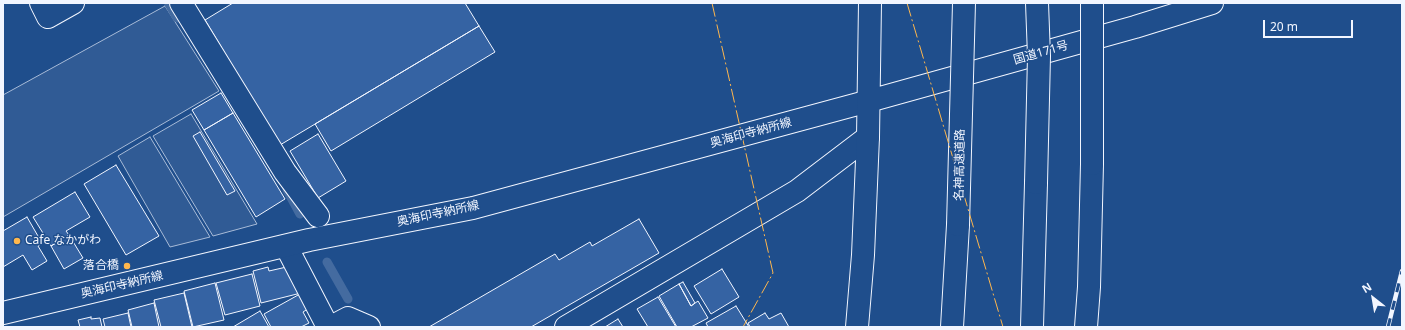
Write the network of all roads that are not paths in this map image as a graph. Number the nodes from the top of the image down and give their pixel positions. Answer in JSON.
{"nodes":[{"id":1,"x":41,"y":3,"type":"edge"},
{"id":2,"x":73,"y":3,"type":"edge"},
{"id":3,"x":870,"y":3,"type":"edge"},
{"id":4,"x":964,"y":3,"type":"edge"},
{"id":5,"x":1037,"y":3,"type":"edge"},
{"id":6,"x":1092,"y":3,"type":"edge"},
{"id":7,"x":1212,"y":3,"type":"edge"},
{"id":8,"x":178,"y":8,"type":"edge"},
{"id":9,"x":869,"y":101,"type":"junction"},
{"id":10,"x":868,"y":137,"type":"junction"},
{"id":11,"x":318,"y":216,"type":"dead end"},
{"id":12,"x":286,"y":246,"type":"junction"},
{"id":13,"x":3,"y":313,"type":"edge"},
{"id":14,"x":328,"y":327,"type":"edge"},
{"id":15,"x":331,"y":327,"type":"edge"},
{"id":16,"x":369,"y":327,"type":"edge"},
{"id":17,"x":566,"y":327,"type":"edge"},
{"id":18,"x":857,"y":327,"type":"edge"},
{"id":19,"x":952,"y":327,"type":"edge"},
{"id":20,"x":1032,"y":327,"type":"edge"},
{"id":21,"x":1086,"y":327,"type":"edge"}],
"edges":[{"from":1,"to":2,"type":"main road"},
{"from":3,"to":9,"type":"main road"},
{"from":4,"to":19,"type":"main road","name":"名神高速道路","bridge":true},
{"from":5,"to":20,"type":"main road","bridge":true},
{"from":6,"to":21,"type":"main road","bridge":true},
{"from":7,"to":9,"type":"main road","name":"国道171号"},
{"from":8,"to":11,"type":"main road"},
{"from":9,"to":10,"type":"main road"},
{"from":9,"to":12,"type":"main road","name":"奥海印寺納所線"},
{"from":10,"to":17,"type":"main road"},
{"from":10,"to":18,"type":"main road"},
{"from":12,"to":13,"type":"main road","name":"奥海印寺納所線"},
{"from":12,"to":14,"type":"main road"},
{"from":15,"to":16,"type":"main road"}]}
